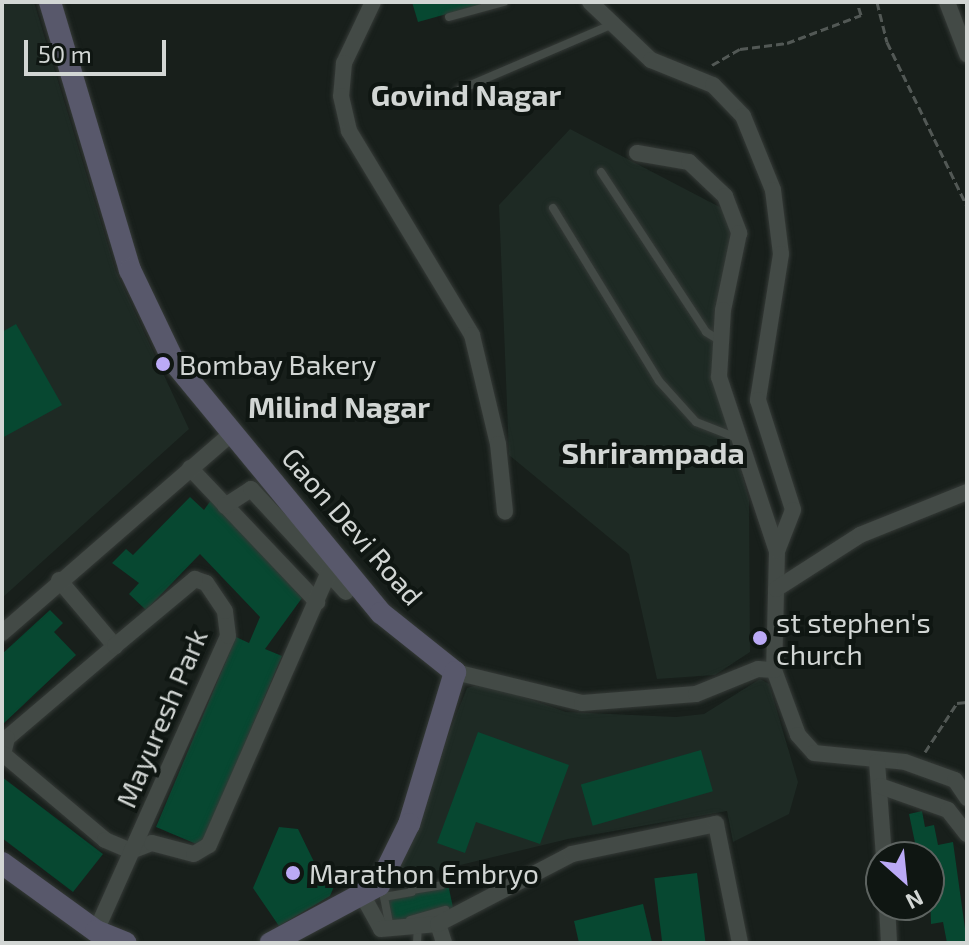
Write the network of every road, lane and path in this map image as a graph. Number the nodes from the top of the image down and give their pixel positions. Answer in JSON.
{"nodes":[{"id":1,"x":50,"y":2,"type":"edge"},
{"id":2,"x":373,"y":2,"type":"edge"},
{"id":3,"x":504,"y":2,"type":"edge"},
{"id":4,"x":590,"y":2,"type":"edge"},
{"id":5,"x":857,"y":2,"type":"edge"},
{"id":6,"x":877,"y":2,"type":"edge"},
{"id":7,"x":947,"y":2,"type":"edge"},
{"id":8,"x":449,"y":17,"type":"dead end"},
{"id":9,"x":613,"y":24,"type":"junction"},
{"id":10,"x":967,"y":54,"type":"edge"},
{"id":11,"x":693,"y":77,"type":"junction"},
{"id":12,"x":459,"y":90,"type":"dead end"},
{"id":13,"x":637,"y":153,"type":"dead end"},
{"id":14,"x":601,"y":172,"type":"dead end"},
{"id":15,"x":967,"y":206,"type":"edge"},
{"id":16,"x":553,"y":208,"type":"dead end"},
{"id":17,"x":719,"y":340,"type":"junction"},
{"id":18,"x":233,"y":432,"type":"junction"},
{"id":19,"x":737,"y":438,"type":"junction"},
{"id":20,"x":190,"y":468,"type":"junction"},
{"id":21,"x":967,"y":492,"type":"edge"},
{"id":22,"x":225,"y":506,"type":"junction"},
{"id":23,"x":505,"y":512,"type":"dead end"},
{"id":24,"x":777,"y":551,"type":"junction"},
{"id":25,"x":332,"y":567,"type":"junction"},
{"id":26,"x":59,"y":580,"type":"junction"},
{"id":27,"x":776,"y":589,"type":"junction"},
{"id":28,"x":346,"y":592,"type":"dead end"},
{"id":29,"x":317,"y":602,"type":"junction"},
{"id":30,"x":2,"y":633,"type":"edge"},
{"id":31,"x":115,"y":646,"type":"junction"},
{"id":32,"x":774,"y":670,"type":"junction"},
{"id":33,"x":455,"y":672,"type":"junction"},
{"id":34,"x":967,"y":702,"type":"edge"},
{"id":35,"x":877,"y":762,"type":"junction"},
{"id":36,"x":916,"y":766,"type":"junction"},
{"id":37,"x":880,"y":786,"type":"junction"},
{"id":38,"x":967,"y":798,"type":"edge"},
{"id":39,"x":967,"y":834,"type":"edge"},
{"id":40,"x":883,"y":841,"type":"edge"},
{"id":41,"x":131,"y":851,"type":"junction"},
{"id":42,"x":2,"y":852,"type":"edge"},
{"id":43,"x":2,"y":863,"type":"edge"},
{"id":44,"x":442,"y":885,"type":"dead end"},
{"id":45,"x":372,"y":900,"type":"junction"},
{"id":46,"x":442,"y":917,"type":"junction"},
{"id":47,"x":888,"y":921,"type":"edge"},
{"id":48,"x":417,"y":926,"type":"edge"},
{"id":49,"x":93,"y":932,"type":"edge"},
{"id":50,"x":297,"y":938,"type":"edge"},
{"id":51,"x":126,"y":943,"type":"edge"},
{"id":52,"x":271,"y":943,"type":"edge"},
{"id":53,"x":444,"y":943,"type":"edge"},
{"id":54,"x":740,"y":943,"type":"edge"},
{"id":55,"x":889,"y":943,"type":"edge"}],
"edges":[{"from":1,"to":18,"type":"street","name":"Gaon Devi Road"},
{"from":2,"to":23,"type":"street"},
{"from":3,"to":8,"type":"lane"},
{"from":4,"to":9,"type":"street"},
{"from":5,"to":11,"type":"path"},
{"from":6,"to":15,"type":"path"},
{"from":7,"to":10,"type":"street"},
{"from":9,"to":11,"type":"street"},
{"from":9,"to":12,"type":"lane"},
{"from":11,"to":24,"type":"street"},
{"from":13,"to":17,"type":"street"},
{"from":14,"to":17,"type":"lane"},
{"from":16,"to":19,"type":"lane"},
{"from":17,"to":19,"type":"street"},
{"from":18,"to":20,"type":"street"},
{"from":18,"to":25,"type":"street","name":"Gaon Devi Road"},
{"from":19,"to":24,"type":"street"},
{"from":20,"to":22,"type":"street"},
{"from":20,"to":26,"type":"street"},
{"from":21,"to":27,"type":"street"},
{"from":22,"to":25,"type":"street"},
{"from":22,"to":29,"type":"street"},
{"from":24,"to":27,"type":"street"},
{"from":25,"to":28,"type":"street"},
{"from":25,"to":29,"type":"street"},
{"from":25,"to":33,"type":"street","name":"Gaon Devi Road"},
{"from":26,"to":30,"type":"street"},
{"from":26,"to":31,"type":"street"},
{"from":27,"to":32,"type":"street"},
{"from":29,"to":41,"type":"street"},
{"from":31,"to":41,"type":"street"},
{"from":31,"to":41,"type":"street","name":"Mayuresh Park"},
{"from":32,"to":33,"type":"street","name":"Gaon Devi Road"},
{"from":32,"to":35,"type":"street"},
{"from":33,"to":45,"type":"street"},
{"from":34,"to":36,"type":"path"},
{"from":35,"to":36,"type":"street"},
{"from":35,"to":37,"type":"street"},
{"from":36,"to":38,"type":"street"},
{"from":37,"to":39,"type":"street"},
{"from":37,"to":40,"type":"street"},
{"from":41,"to":49,"type":"street"},
{"from":42,"to":49,"type":"street"},
{"from":43,"to":49,"type":"street"},
{"from":44,"to":45,"type":"lane"},
{"from":45,"to":48,"type":"street"},
{"from":45,"to":50,"type":"street"},
{"from":46,"to":48,"type":"street"},
{"from":46,"to":53,"type":"street"},
{"from":46,"to":54,"type":"street"},
{"from":47,"to":55,"type":"street"},
{"from":49,"to":51,"type":"street"},
{"from":50,"to":52,"type":"street"}]}
